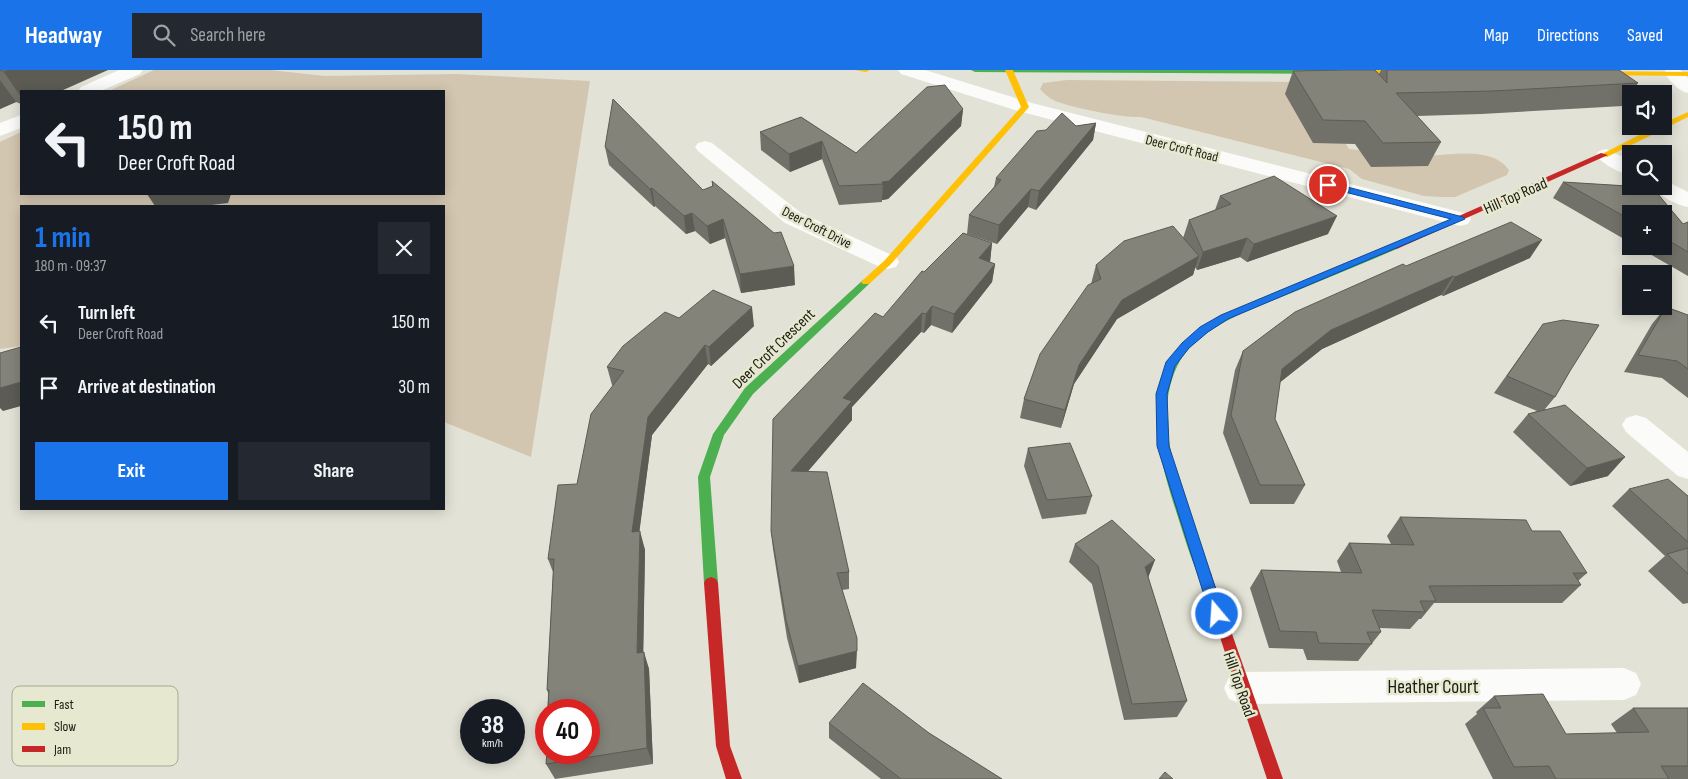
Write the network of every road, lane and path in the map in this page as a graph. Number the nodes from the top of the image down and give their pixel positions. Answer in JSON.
{"nodes":[{"id":1,"x":134,"y":70,"type":"edge"},
{"id":2,"x":859,"y":70,"type":"edge"},
{"id":3,"x":866,"y":70,"type":"edge"},
{"id":4,"x":906,"y":70,"type":"edge"},
{"id":5,"x":975,"y":70,"type":"edge"},
{"id":6,"x":1009,"y":70,"type":"edge"},
{"id":7,"x":1430,"y":72,"type":"edge"},
{"id":8,"x":1576,"y":73,"type":"edge"},
{"id":9,"x":1681,"y":73,"type":"edge"},
{"id":10,"x":1688,"y":88,"type":"edge"},
{"id":11,"x":89,"y":90,"type":"edge"},
{"id":12,"x":1025,"y":107,"type":"junction"},
{"id":13,"x":1688,"y":114,"type":"edge"},
{"id":14,"x":20,"y":120,"type":"edge"},
{"id":15,"x":0,"y":130,"type":"edge"},
{"id":16,"x":705,"y":147,"type":"dead end"},
{"id":17,"x":1606,"y":155,"type":"junction"},
{"id":18,"x":1622,"y":164,"type":"edge"},
{"id":19,"x":1672,"y":192,"type":"edge"},
{"id":20,"x":1688,"y":201,"type":"edge"},
{"id":21,"x":1460,"y":219,"type":"junction"},
{"id":22,"x":888,"y":262,"type":"junction"},
{"id":23,"x":1636,"y":425,"type":"dead end"},
{"id":24,"x":1688,"y":468,"type":"edge"},
{"id":25,"x":1624,"y":684,"type":"dead end"},
{"id":26,"x":1241,"y":688,"type":"junction"},
{"id":27,"x":734,"y":779,"type":"edge"},
{"id":28,"x":1275,"y":779,"type":"edge"}],
"edges":[{"from":1,"to":11,"type":"street"},
{"from":2,"to":3,"type":"street"},
{"from":4,"to":12,"type":"street","name":"Deer Croft Road"},
{"from":5,"to":6,"type":"street"},
{"from":6,"to":7,"type":"street"},
{"from":6,"to":12,"type":"street"},
{"from":8,"to":9,"type":"street"},
{"from":9,"to":10,"type":"street"},
{"from":12,"to":21,"type":"street","name":"Deer Croft Road"},
{"from":12,"to":22,"type":"street","name":"Deer Croft Crescent"},
{"from":13,"to":17,"type":"street","name":"Hill Top Road"},
{"from":14,"to":15,"type":"street"},
{"from":16,"to":22,"type":"street","name":"Deer Croft Drive"},
{"from":17,"to":18,"type":"street"},
{"from":17,"to":21,"type":"street","name":"Hill Top Road"},
{"from":19,"to":20,"type":"street"},
{"from":21,"to":26,"type":"street","name":"Hill Top Road"},
{"from":22,"to":27,"type":"street","name":"Deer Croft Crescent"},
{"from":23,"to":24,"type":"street"},
{"from":25,"to":26,"type":"street","name":"Heather Court"},
{"from":26,"to":28,"type":"street","name":"Hill Top Road"}]}
